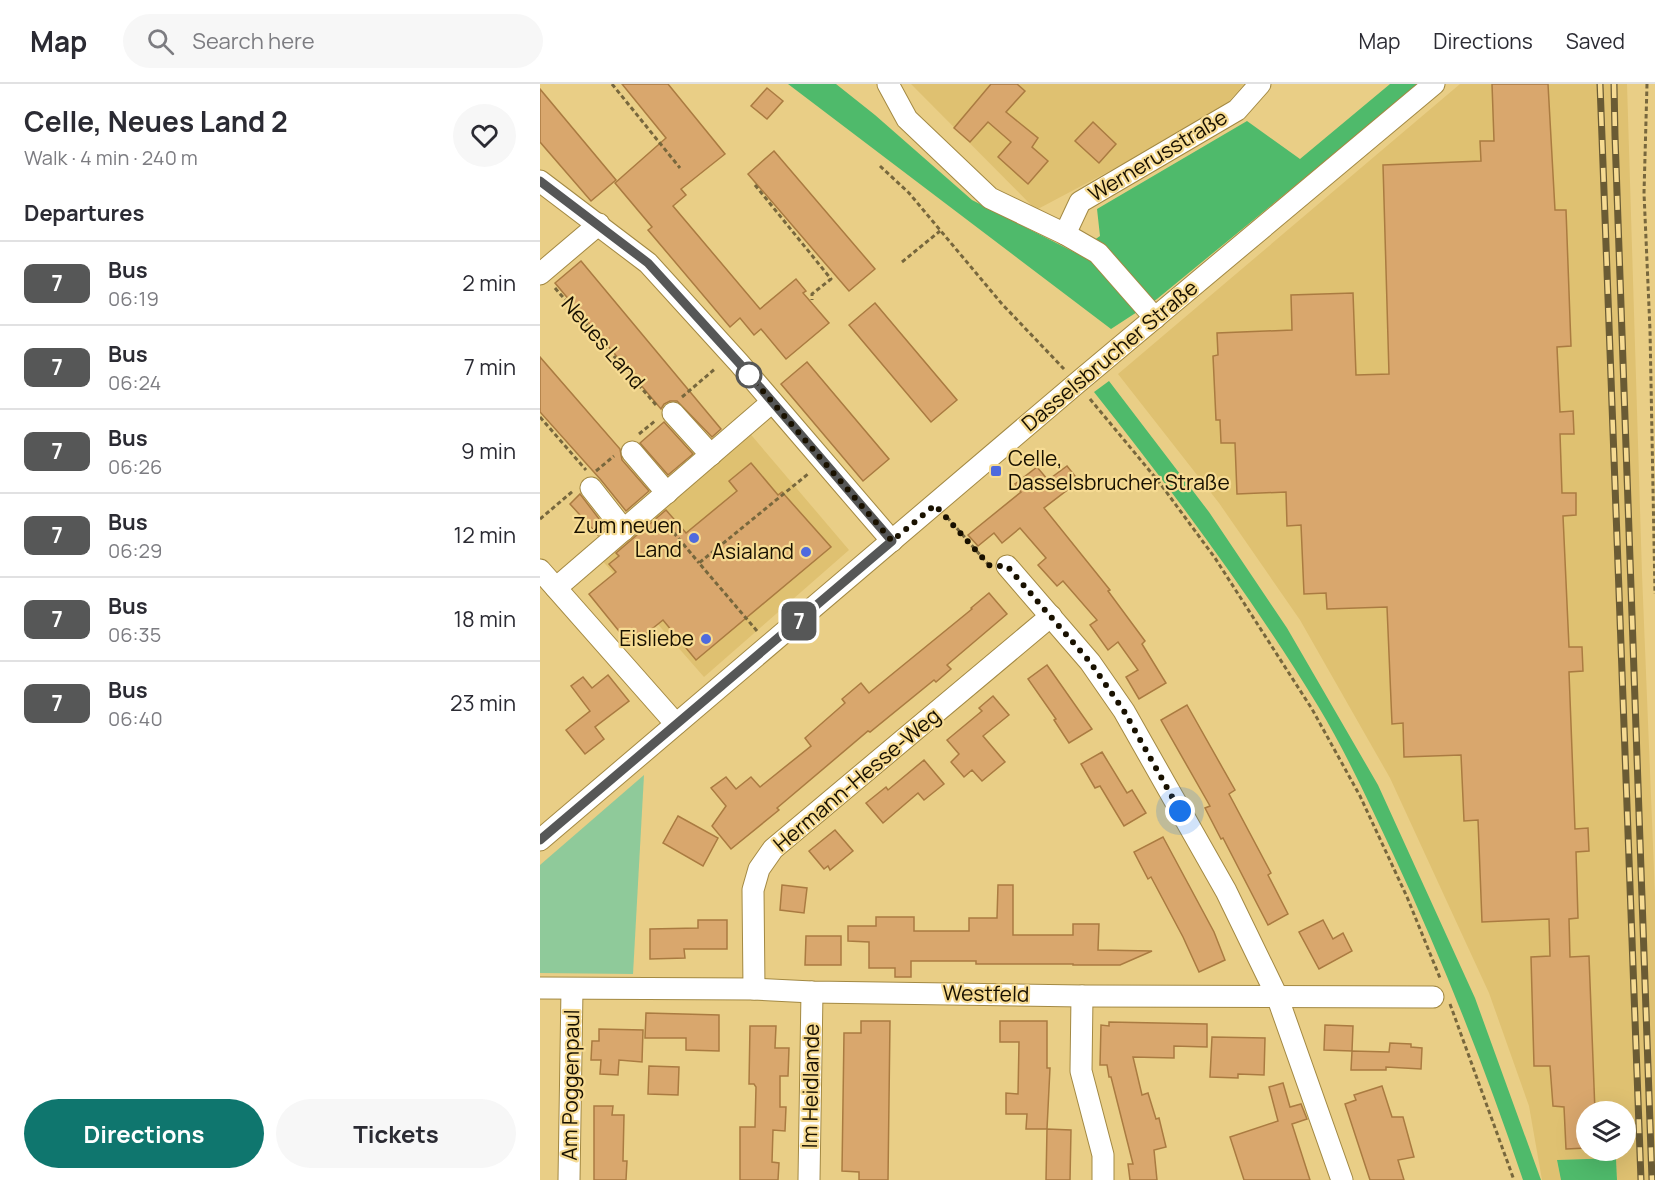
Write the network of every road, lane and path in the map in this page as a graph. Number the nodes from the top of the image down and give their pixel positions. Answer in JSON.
{"nodes":[{"id":1,"x":612,"y":84,"type":"edge"},
{"id":2,"x":888,"y":84,"type":"edge"},
{"id":3,"x":1260,"y":84,"type":"edge"},
{"id":4,"x":1434,"y":84,"type":"edge"},
{"id":5,"x":1647,"y":84,"type":"edge"},
{"id":6,"x":880,"y":166,"type":"dead end"},
{"id":7,"x":680,"y":168,"type":"dead end"},
{"id":8,"x":540,"y":181,"type":"edge"},
{"id":9,"x":755,"y":184,"type":"dead end"},
{"id":10,"x":599,"y":225,"type":"junction"},
{"id":11,"x":940,"y":231,"type":"junction"},
{"id":12,"x":1065,"y":234,"type":"junction"},
{"id":13,"x":902,"y":262,"type":"dead end"},
{"id":14,"x":541,"y":274,"type":"edge"},
{"id":15,"x":812,"y":300,"type":"dead end"},
{"id":16,"x":1155,"y":318,"type":"junction"},
{"id":17,"x":1077,"y":383,"type":"junction"},
{"id":18,"x":772,"y":402,"type":"junction"},
{"id":19,"x":668,"y":413,"type":"joint"},
{"id":20,"x":540,"y":417,"type":"edge"},
{"id":21,"x":632,"y":452,"type":"dead end"},
{"id":22,"x":711,"y":455,"type":"junction"},
{"id":23,"x":811,"y":471,"type":"dead end"},
{"id":24,"x":591,"y":482,"type":"joint"},
{"id":25,"x":667,"y":493,"type":"junction"},
{"id":26,"x":935,"y":505,"type":"junction"},
{"id":27,"x":664,"y":522,"type":"dead end"},
{"id":28,"x":624,"y":530,"type":"junction"},
{"id":29,"x":892,"y":541,"type":"junction"},
{"id":30,"x":699,"y":563,"type":"junction"},
{"id":31,"x":1007,"y":566,"type":"joint"},
{"id":32,"x":540,"y":570,"type":"edge"},
{"id":33,"x":556,"y":588,"type":"junction"},
{"id":34,"x":1655,"y":594,"type":"edge"},
{"id":35,"x":1051,"y":616,"type":"junction"},
{"id":36,"x":756,"y":631,"type":"dead end"},
{"id":37,"x":676,"y":724,"type":"junction"},
{"id":38,"x":540,"y":840,"type":"edge"},
{"id":39,"x":540,"y":988,"type":"edge"},
{"id":40,"x":572,"y":989,"type":"junction"},
{"id":41,"x":754,"y":989,"type":"junction"},
{"id":42,"x":812,"y":992,"type":"junction"},
{"id":43,"x":1442,"y":994,"type":"junction"},
{"id":44,"x":1082,"y":996,"type":"junction"},
{"id":45,"x":1277,"y":996,"type":"junction"},
{"id":46,"x":569,"y":1180,"type":"edge"},
{"id":47,"x":809,"y":1180,"type":"edge"},
{"id":48,"x":1103,"y":1180,"type":"edge"},
{"id":49,"x":1342,"y":1180,"type":"edge"},
{"id":50,"x":1514,"y":1180,"type":"edge"}],
"edges":[{"from":1,"to":7,"type":"path"},
{"from":2,"to":12,"type":"street"},
{"from":3,"to":12,"type":"street","name":"Wernerusstraße"},
{"from":4,"to":16,"type":"street","name":"Dasselsbrucher Straße"},
{"from":5,"to":34,"type":"path"},
{"from":6,"to":11,"type":"path"},
{"from":8,"to":10,"type":"street"},
{"from":9,"to":15,"type":"path"},
{"from":10,"to":14,"type":"street"},
{"from":10,"to":18,"type":"street"},
{"from":11,"to":13,"type":"path"},
{"from":11,"to":17,"type":"path"},
{"from":12,"to":16,"type":"street"},
{"from":14,"to":19,"type":"path","name":"Neues Land"},
{"from":16,"to":17,"type":"street","name":"Dasselsbrucher Straße"},
{"from":17,"to":26,"type":"street","name":"Dasselsbrucher Straße"},
{"from":17,"to":43,"type":"path"},
{"from":18,"to":22,"type":"street"},
{"from":18,"to":29,"type":"street"},
{"from":19,"to":22,"type":"street"},
{"from":20,"to":24,"type":"path"},
{"from":21,"to":25,"type":"street"},
{"from":22,"to":25,"type":"street"},
{"from":23,"to":30,"type":"path"},
{"from":24,"to":28,"type":"street"},
{"from":25,"to":28,"type":"street"},
{"from":26,"to":29,"type":"street","name":"Dasselsbrucher Straße"},
{"from":26,"to":31,"type":"path"},
{"from":27,"to":30,"type":"path"},
{"from":28,"to":33,"type":"street"},
{"from":29,"to":37,"type":"street","name":"Dasselsbrucher Straße"},
{"from":30,"to":36,"type":"path"},
{"from":31,"to":35,"type":"street"},
{"from":32,"to":33,"type":"street"},
{"from":33,"to":37,"type":"street"},
{"from":35,"to":41,"type":"street","name":"Hermann-Hesse-Weg"},
{"from":35,"to":45,"type":"street"},
{"from":37,"to":38,"type":"street","name":"Dasselsbrucher Straße"},
{"from":39,"to":40,"type":"street","name":"Westfeld"},
{"from":40,"to":41,"type":"street","name":"Westfeld"},
{"from":40,"to":46,"type":"street","name":"Am Poggenpaul"},
{"from":41,"to":42,"type":"street","name":"Westfeld"},
{"from":42,"to":44,"type":"street","name":"Westfeld"},
{"from":42,"to":47,"type":"street","name":"Im Heidlande"},
{"from":43,"to":45,"type":"street","name":"Westfeld"},
{"from":43,"to":50,"type":"path"},
{"from":44,"to":45,"type":"street","name":"Westfeld"},
{"from":44,"to":48,"type":"street"},
{"from":45,"to":49,"type":"street"}]}
